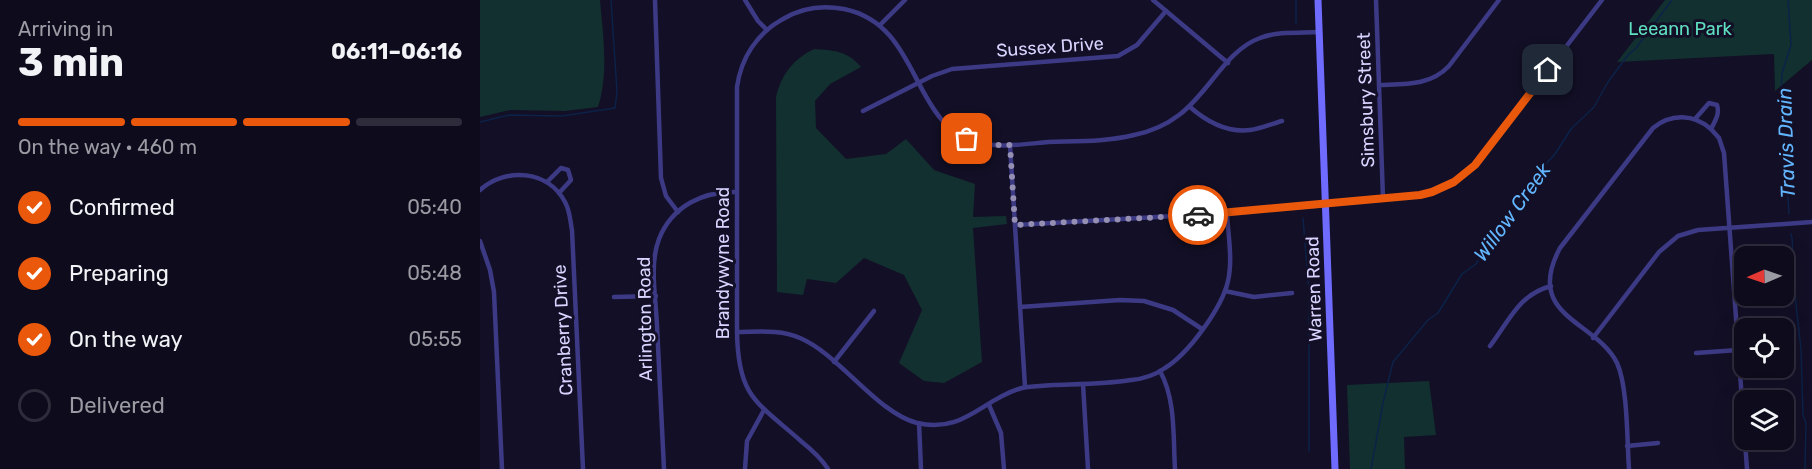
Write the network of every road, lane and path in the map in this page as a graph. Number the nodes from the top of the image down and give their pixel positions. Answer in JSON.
{"nodes":[{"id":1,"x":655,"y":0,"type":"edge"},
{"id":2,"x":745,"y":0,"type":"edge"},
{"id":3,"x":826,"y":0,"type":"edge"},
{"id":4,"x":905,"y":0,"type":"edge"},
{"id":5,"x":1152,"y":0,"type":"edge"},
{"id":6,"x":1318,"y":0,"type":"edge"},
{"id":7,"x":1376,"y":0,"type":"edge"},
{"id":8,"x":1499,"y":0,"type":"edge"},
{"id":9,"x":1602,"y":0,"type":"edge"},
{"id":10,"x":826,"y":7,"type":"junction"},
{"id":11,"x":1166,"y":11,"type":"junction"},
{"id":12,"x":880,"y":26,"type":"junction"},
{"id":13,"x":767,"y":30,"type":"junction"},
{"id":14,"x":1318,"y":32,"type":"junction"},
{"id":15,"x":1228,"y":63,"type":"junction"},
{"id":16,"x":919,"y":83,"type":"junction"},
{"id":17,"x":1379,"y":85,"type":"junction"},
{"id":18,"x":1190,"y":107,"type":"junction"},
{"id":19,"x":863,"y":111,"type":"dead end"},
{"id":20,"x":1695,"y":119,"type":"junction"},
{"id":21,"x":1282,"y":121,"type":"dead end"},
{"id":22,"x":1711,"y":129,"type":"junction"},
{"id":23,"x":1010,"y":145,"type":"junction"},
{"id":24,"x":547,"y":182,"type":"junction"},
{"id":25,"x":480,"y":190,"type":"edge"},
{"id":26,"x":737,"y":192,"type":"junction"},
{"id":27,"x":559,"y":193,"type":"junction"},
{"id":28,"x":1383,"y":198,"type":"junction"},
{"id":29,"x":1326,"y":205,"type":"junction"},
{"id":30,"x":678,"y":212,"type":"junction"},
{"id":31,"x":1227,"y":213,"type":"junction"},
{"id":32,"x":1812,"y":222,"type":"edge"},
{"id":33,"x":1015,"y":225,"type":"junction"},
{"id":34,"x":1729,"y":228,"type":"junction"},
{"id":35,"x":480,"y":241,"type":"edge"},
{"id":36,"x":1551,"y":286,"type":"junction"},
{"id":37,"x":1226,"y":291,"type":"junction"},
{"id":38,"x":1292,"y":293,"type":"dead end"},
{"id":39,"x":656,"y":296,"type":"junction"},
{"id":40,"x":614,"y":297,"type":"dead end"},
{"id":41,"x":1020,"y":307,"type":"junction"},
{"id":42,"x":873,"y":311,"type":"dead end"},
{"id":43,"x":1736,"y":318,"type":"edge"},
{"id":44,"x":1202,"y":329,"type":"junction"},
{"id":45,"x":737,"y":332,"type":"junction"},
{"id":46,"x":1593,"y":338,"type":"junction"},
{"id":47,"x":1490,"y":346,"type":"dead end"},
{"id":48,"x":1734,"y":350,"type":"edge"},
{"id":49,"x":1695,"y":352,"type":"dead end"},
{"id":50,"x":834,"y":362,"type":"junction"},
{"id":51,"x":1160,"y":371,"type":"junction"},
{"id":52,"x":1740,"y":378,"type":"edge"},
{"id":53,"x":1083,"y":384,"type":"junction"},
{"id":54,"x":1025,"y":387,"type":"junction"},
{"id":55,"x":988,"y":405,"type":"junction"},
{"id":56,"x":764,"y":410,"type":"junction"},
{"id":57,"x":919,"y":423,"type":"junction"},
{"id":58,"x":1659,"y":442,"type":"dead end"},
{"id":59,"x":1627,"y":446,"type":"junction"},
{"id":60,"x":502,"y":469,"type":"edge"},
{"id":61,"x":583,"y":469,"type":"edge"},
{"id":62,"x":664,"y":469,"type":"edge"},
{"id":63,"x":745,"y":469,"type":"edge"},
{"id":64,"x":828,"y":469,"type":"edge"},
{"id":65,"x":921,"y":469,"type":"edge"},
{"id":66,"x":1004,"y":469,"type":"edge"},
{"id":67,"x":1088,"y":469,"type":"edge"},
{"id":68,"x":1175,"y":469,"type":"edge"},
{"id":69,"x":1335,"y":469,"type":"edge"},
{"id":70,"x":1629,"y":469,"type":"edge"},
{"id":71,"x":1747,"y":469,"type":"edge"}],
"edges":[{"from":1,"to":30,"type":"street"},
{"from":2,"to":13,"type":"street"},
{"from":3,"to":10,"type":"street"},
{"from":4,"to":12,"type":"street"},
{"from":5,"to":11,"type":"street"},
{"from":6,"to":14,"type":"main road","name":"Warren Road"},
{"from":7,"to":17,"type":"street","name":"Simsbury Street"},
{"from":8,"to":17,"type":"street"},
{"from":9,"to":28,"type":"street"},
{"from":10,"to":12,"type":"street","name":"Brandywyne Road"},
{"from":10,"to":13,"type":"street","name":"Brandywyne Road"},
{"from":11,"to":15,"type":"street"},
{"from":11,"to":16,"type":"street","name":"Sussex Drive"},
{"from":12,"to":16,"type":"street","name":"Brandywyne Road"},
{"from":13,"to":26,"type":"street","name":"Brandywyne Road"},
{"from":14,"to":15,"type":"street","name":"Brandywyne Road"},
{"from":14,"to":29,"type":"main road","name":"Warren Road"},
{"from":15,"to":18,"type":"street","name":"Brandywyne Road"},
{"from":16,"to":19,"type":"street","name":"Sussex Drive"},
{"from":16,"to":23,"type":"street","name":"Brandywyne Road"},
{"from":17,"to":28,"type":"street","name":"Simsbury Street"},
{"from":18,"to":21,"type":"street"},
{"from":18,"to":23,"type":"street","name":"Brandywyne Road"},
{"from":20,"to":22,"type":"street"},
{"from":20,"to":22,"type":"street"},
{"from":20,"to":36,"type":"street"},
{"from":22,"to":34,"type":"street"},
{"from":23,"to":33,"type":"street"},
{"from":24,"to":25,"type":"street"},
{"from":24,"to":27,"type":"street","name":"Cranberry Drive"},
{"from":24,"to":27,"type":"street"},
{"from":26,"to":30,"type":"street"},
{"from":26,"to":45,"type":"street","name":"Brandywyne Road"},
{"from":27,"to":61,"type":"street","name":"Cranberry Drive"},
{"from":28,"to":29,"type":"street"},
{"from":29,"to":31,"type":"street"},
{"from":29,"to":69,"type":"main road","name":"Warren Road"},
{"from":30,"to":39,"type":"street","name":"Arlington Road"},
{"from":31,"to":33,"type":"street"},
{"from":31,"to":37,"type":"street"},
{"from":32,"to":34,"type":"street"},
{"from":33,"to":41,"type":"street"},
{"from":34,"to":43,"type":"street"},
{"from":34,"to":46,"type":"street"},
{"from":35,"to":60,"type":"street"},
{"from":36,"to":46,"type":"street"},
{"from":36,"to":47,"type":"street"},
{"from":37,"to":38,"type":"street"},
{"from":37,"to":44,"type":"street"},
{"from":39,"to":40,"type":"street"},
{"from":39,"to":62,"type":"street","name":"Arlington Road"},
{"from":41,"to":44,"type":"street"},
{"from":41,"to":54,"type":"street"},
{"from":42,"to":50,"type":"street"},
{"from":44,"to":51,"type":"street"},
{"from":45,"to":50,"type":"street"},
{"from":45,"to":56,"type":"street","name":"Brandywyne Road"},
{"from":46,"to":59,"type":"street"},
{"from":48,"to":49,"type":"street"},
{"from":50,"to":57,"type":"street"},
{"from":51,"to":53,"type":"street"},
{"from":51,"to":68,"type":"street"},
{"from":52,"to":71,"type":"street"},
{"from":53,"to":54,"type":"street"},
{"from":53,"to":67,"type":"street"},
{"from":54,"to":55,"type":"street"},
{"from":55,"to":57,"type":"street"},
{"from":55,"to":66,"type":"street"},
{"from":56,"to":63,"type":"street"},
{"from":56,"to":64,"type":"street","name":"Brandywyne Road"},
{"from":57,"to":65,"type":"street"},
{"from":58,"to":59,"type":"street"},
{"from":59,"to":70,"type":"street"}]}
